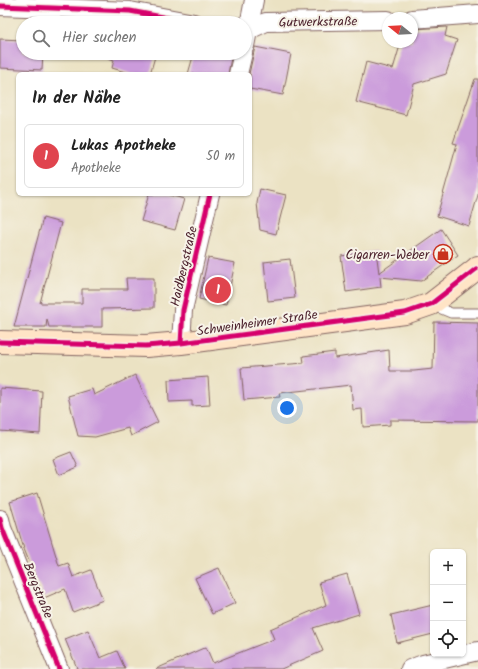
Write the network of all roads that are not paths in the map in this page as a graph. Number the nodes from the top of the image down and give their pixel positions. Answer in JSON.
{"nodes":[{"id":1,"x":254,"y":0,"type":"edge"},
{"id":2,"x":0,"y":6,"type":"edge"},
{"id":3,"x":478,"y":14,"type":"edge"},
{"id":4,"x":157,"y":16,"type":"edge"},
{"id":5,"x":250,"y":16,"type":"edge"},
{"id":6,"x":418,"y":19,"type":"edge"},
{"id":7,"x":382,"y":20,"type":"edge"},
{"id":8,"x":252,"y":31,"type":"edge"},
{"id":9,"x":241,"y":60,"type":"edge"},
{"id":10,"x":238,"y":72,"type":"edge"},
{"id":11,"x":210,"y":196,"type":"edge"},
{"id":12,"x":477,"y":269,"type":"edge"},
{"id":13,"x":431,"y":304,"type":"junction"},
{"id":14,"x":478,"y":313,"type":"edge"},
{"id":15,"x":0,"y":342,"type":"edge"},
{"id":16,"x":181,"y":343,"type":"junction"},
{"id":17,"x":1,"y":525,"type":"edge"},
{"id":18,"x":478,"y":650,"type":"edge"},
{"id":19,"x":59,"y":669,"type":"edge"},
{"id":20,"x":410,"y":669,"type":"edge"}],
"edges":[{"from":1,"to":5,"type":"street"},
{"from":2,"to":4,"type":"street"},
{"from":3,"to":6,"type":"street"},
{"from":7,"to":8,"type":"street","name":"Gutwerkstraße"},
{"from":9,"to":10,"type":"street"},
{"from":11,"to":16,"type":"street","name":"Haidbergstraße"},
{"from":12,"to":13,"type":"street","name":"Schweinheimer Straße"},
{"from":13,"to":14,"type":"lane"},
{"from":13,"to":16,"type":"street","name":"Schweinheimer Straße"},
{"from":15,"to":16,"type":"street","name":"Schweinheimer Straße"},
{"from":17,"to":19,"type":"street","name":"Bergstraße"},
{"from":18,"to":20,"type":"street"}]}
